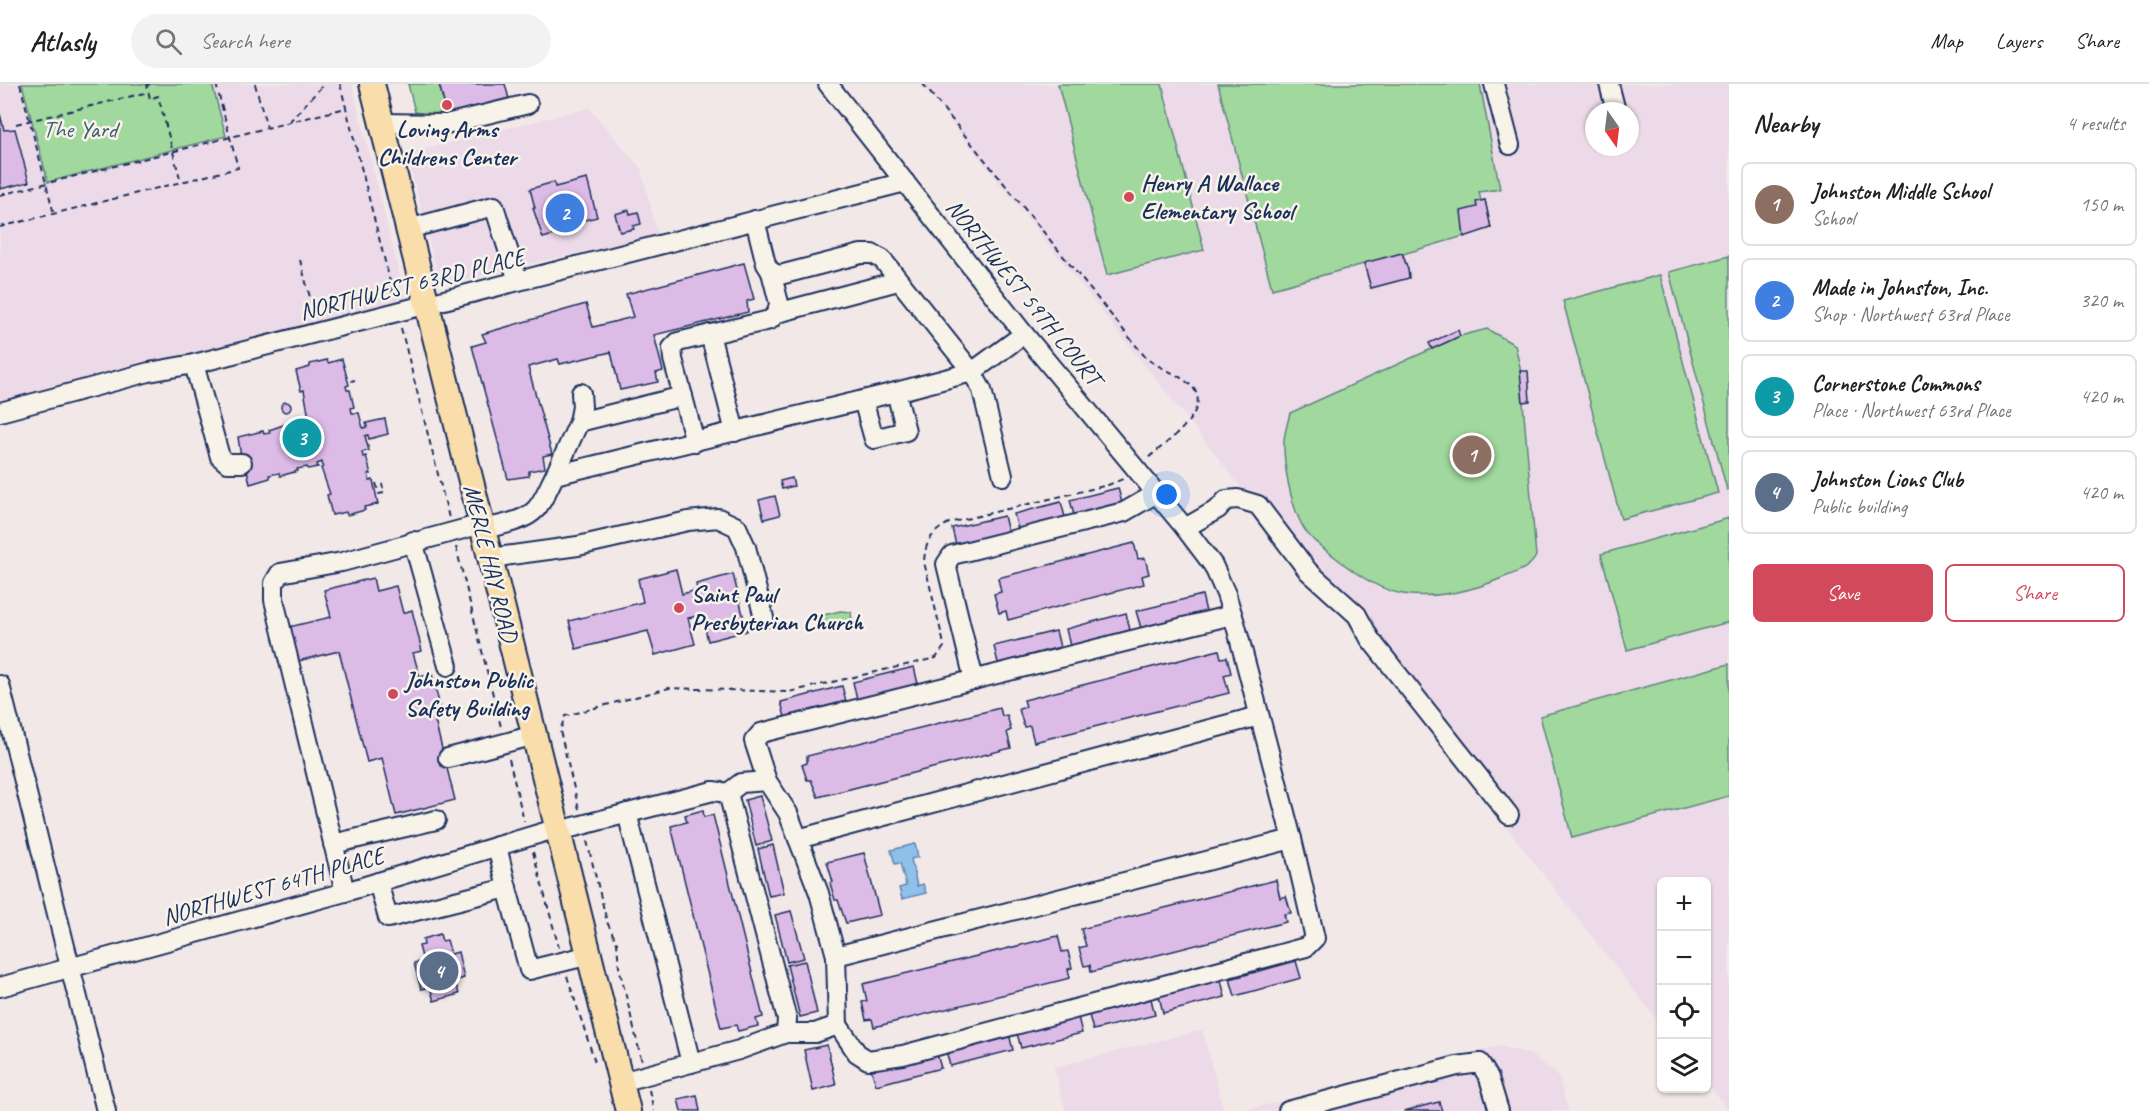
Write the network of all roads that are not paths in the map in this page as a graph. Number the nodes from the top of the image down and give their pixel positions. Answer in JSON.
{"nodes":[{"id":1,"x":372,"y":84,"type":"edge"},
{"id":2,"x":828,"y":84,"type":"edge"},
{"id":3,"x":1494,"y":84,"type":"edge"},
{"id":4,"x":1609,"y":84,"type":"edge"},
{"id":5,"x":1614,"y":102,"type":"edge"},
{"id":6,"x":528,"y":104,"type":"dead end"},
{"id":7,"x":382,"y":123,"type":"junction"},
{"id":8,"x":1510,"y":145,"type":"dead end"},
{"id":9,"x":905,"y":182,"type":"junction"},
{"id":10,"x":755,"y":220,"type":"junction"},
{"id":11,"x":408,"y":230,"type":"junction"},
{"id":12,"x":771,"y":272,"type":"junction"},
{"id":13,"x":518,"y":281,"type":"junction"},
{"id":14,"x":898,"y":281,"type":"junction"},
{"id":15,"x":427,"y":305,"type":"junction"},
{"id":16,"x":777,"y":313,"type":"junction"},
{"id":17,"x":710,"y":334,"type":"junction"},
{"id":18,"x":1024,"y":334,"type":"junction"},
{"id":19,"x":194,"y":364,"type":"junction"},
{"id":20,"x":972,"y":372,"type":"junction"},
{"id":21,"x":581,"y":393,"type":"dead end"},
{"id":22,"x":896,"y":393,"type":"junction"},
{"id":23,"x":683,"y":396,"type":"junction"},
{"id":24,"x":863,"y":400,"type":"junction"},
{"id":25,"x":0,"y":412,"type":"edge"},
{"id":26,"x":579,"y":422,"type":"junction"},
{"id":27,"x":735,"y":432,"type":"junction"},
{"id":28,"x":695,"y":442,"type":"junction"},
{"id":29,"x":242,"y":463,"type":"dead end"},
{"id":30,"x":555,"y":476,"type":"junction"},
{"id":31,"x":1003,"y":476,"type":"dead end"},
{"id":32,"x":1157,"y":493,"type":"junction"},
{"id":33,"x":482,"y":526,"type":"junction"},
{"id":34,"x":1185,"y":528,"type":"junction"},
{"id":35,"x":413,"y":541,"type":"junction"},
{"id":36,"x":490,"y":558,"type":"junction"},
{"id":37,"x":1232,"y":615,"type":"junction"},
{"id":38,"x":764,"y":618,"type":"dead end"},
{"id":39,"x":448,"y":666,"type":"dead end"},
{"id":40,"x":974,"y":680,"type":"junction"},
{"id":41,"x":0,"y":685,"type":"edge"},
{"id":42,"x":1259,"y":716,"type":"junction"},
{"id":43,"x":535,"y":735,"type":"junction"},
{"id":44,"x":448,"y":758,"type":"dead end"},
{"id":45,"x":767,"y":782,"type":"junction"},
{"id":46,"x":728,"y":793,"type":"junction"},
{"id":47,"x":627,"y":813,"type":"junction"},
{"id":48,"x":1509,"y":815,"type":"dead end"},
{"id":49,"x":436,"y":820,"type":"dead end"},
{"id":50,"x":558,"y":830,"type":"junction"},
{"id":51,"x":798,"y":839,"type":"junction"},
{"id":52,"x":1292,"y":839,"type":"junction"},
{"id":53,"x":333,"y":844,"type":"junction"},
{"id":54,"x":497,"y":846,"type":"junction"},
{"id":55,"x":378,"y":882,"type":"junction"},
{"id":56,"x":507,"y":888,"type":"junction"},
{"id":57,"x":345,"y":892,"type":"junction"},
{"id":58,"x":590,"y":955,"type":"junction"},
{"id":59,"x":836,"y":956,"type":"junction"},
{"id":60,"x":70,"y":968,"type":"junction"},
{"id":61,"x":0,"y":987,"type":"edge"},
{"id":62,"x":838,"y":1026,"type":"junction"},
{"id":63,"x":786,"y":1033,"type":"junction"},
{"id":64,"x":690,"y":1063,"type":"junction"},
{"id":65,"x":621,"y":1082,"type":"junction"},
{"id":66,"x":106,"y":1111,"type":"edge"},
{"id":67,"x":628,"y":1111,"type":"edge"},
{"id":68,"x":1288,"y":1111,"type":"edge"},
{"id":69,"x":1499,"y":1111,"type":"edge"}],
"edges":[{"from":1,"to":7,"type":"main road","name":"MERLE HAY ROAD"},
{"from":2,"to":9,"type":"street","name":"NORTHWEST 59TH COURT"},
{"from":3,"to":8,"type":"street"},
{"from":4,"to":5,"type":"street"},
{"from":6,"to":7,"type":"street"},
{"from":7,"to":11,"type":"main road","name":"MERLE HAY ROAD"},
{"from":9,"to":10,"type":"street","name":"NORTHWEST 63RD PLACE"},
{"from":9,"to":18,"type":"street","name":"NORTHWEST 59TH COURT"},
{"from":10,"to":12,"type":"street"},
{"from":10,"to":13,"type":"street","name":"NORTHWEST 63RD PLACE"},
{"from":11,"to":13,"type":"street"},
{"from":11,"to":15,"type":"main road","name":"MERLE HAY ROAD"},
{"from":12,"to":14,"type":"street"},
{"from":12,"to":16,"type":"street"},
{"from":13,"to":15,"type":"street","name":"NORTHWEST 63RD PLACE"},
{"from":14,"to":16,"type":"street"},
{"from":14,"to":20,"type":"street"},
{"from":15,"to":19,"type":"street","name":"NORTHWEST 63RD PLACE"},
{"from":15,"to":33,"type":"main road","name":"MERLE HAY ROAD"},
{"from":16,"to":17,"type":"street"},
{"from":17,"to":23,"type":"street"},
{"from":17,"to":27,"type":"street"},
{"from":18,"to":20,"type":"street"},
{"from":18,"to":32,"type":"street","name":"NORTHWEST 59TH COURT"},
{"from":19,"to":25,"type":"street","name":"NORTHWEST 63RD PLACE"},
{"from":19,"to":29,"type":"street"},
{"from":20,"to":22,"type":"street"},
{"from":20,"to":31,"type":"street"},
{"from":21,"to":26,"type":"street"},
{"from":22,"to":24,"type":"street"},
{"from":22,"to":24,"type":"street"},
{"from":23,"to":26,"type":"street"},
{"from":23,"to":28,"type":"street"},
{"from":24,"to":27,"type":"street"},
{"from":26,"to":30,"type":"street"},
{"from":27,"to":28,"type":"street"},
{"from":28,"to":30,"type":"street"},
{"from":30,"to":33,"type":"street"},
{"from":32,"to":34,"type":"street","name":"NORTHWEST 59TH COURT"},
{"from":32,"to":40,"type":"street"},
{"from":33,"to":35,"type":"street"},
{"from":33,"to":36,"type":"main road","name":"MERLE HAY ROAD"},
{"from":34,"to":37,"type":"street","name":"NORTHWEST 59TH COURT"},
{"from":34,"to":48,"type":"street"},
{"from":35,"to":39,"type":"street"},
{"from":35,"to":53,"type":"street"},
{"from":36,"to":38,"type":"street"},
{"from":36,"to":43,"type":"main road","name":"MERLE HAY ROAD"},
{"from":37,"to":40,"type":"street"},
{"from":37,"to":42,"type":"street","name":"NORTHWEST 59TH COURT"},
{"from":40,"to":45,"type":"street"},
{"from":41,"to":60,"type":"street"},
{"from":42,"to":51,"type":"street"},
{"from":42,"to":52,"type":"street","name":"NORTHWEST 59TH COURT"},
{"from":43,"to":44,"type":"street"},
{"from":43,"to":50,"type":"main road","name":"MERLE HAY ROAD"},
{"from":45,"to":46,"type":"street","name":"NORTHWEST 64TH PLACE"},
{"from":45,"to":51,"type":"street"},
{"from":46,"to":47,"type":"street","name":"NORTHWEST 64TH PLACE"},
{"from":46,"to":63,"type":"street"},
{"from":47,"to":50,"type":"street","name":"NORTHWEST 64TH PLACE"},
{"from":47,"to":64,"type":"street"},
{"from":49,"to":53,"type":"street"},
{"from":50,"to":54,"type":"street","name":"NORTHWEST 64TH PLACE"},
{"from":50,"to":58,"type":"main road","name":"MERLE HAY ROAD"},
{"from":51,"to":59,"type":"street"},
{"from":52,"to":59,"type":"street"},
{"from":52,"to":62,"type":"street","name":"NORTHWEST 59TH COURT"},
{"from":53,"to":57,"type":"street"},
{"from":54,"to":55,"type":"street","name":"NORTHWEST 64TH PLACE"},
{"from":54,"to":56,"type":"street"},
{"from":55,"to":56,"type":"street"},
{"from":55,"to":57,"type":"street","name":"NORTHWEST 64TH PLACE"},
{"from":56,"to":58,"type":"street"},
{"from":57,"to":60,"type":"street","name":"NORTHWEST 64TH PLACE"},
{"from":58,"to":65,"type":"main road","name":"MERLE HAY ROAD"},
{"from":59,"to":62,"type":"street"},
{"from":60,"to":61,"type":"street","name":"NORTHWEST 64TH PLACE"},
{"from":60,"to":66,"type":"street"},
{"from":62,"to":63,"type":"street"},
{"from":63,"to":64,"type":"street"},
{"from":64,"to":65,"type":"street"},
{"from":65,"to":67,"type":"main road","name":"MERLE HAY ROAD"},
{"from":68,"to":69,"type":"street"}]}
